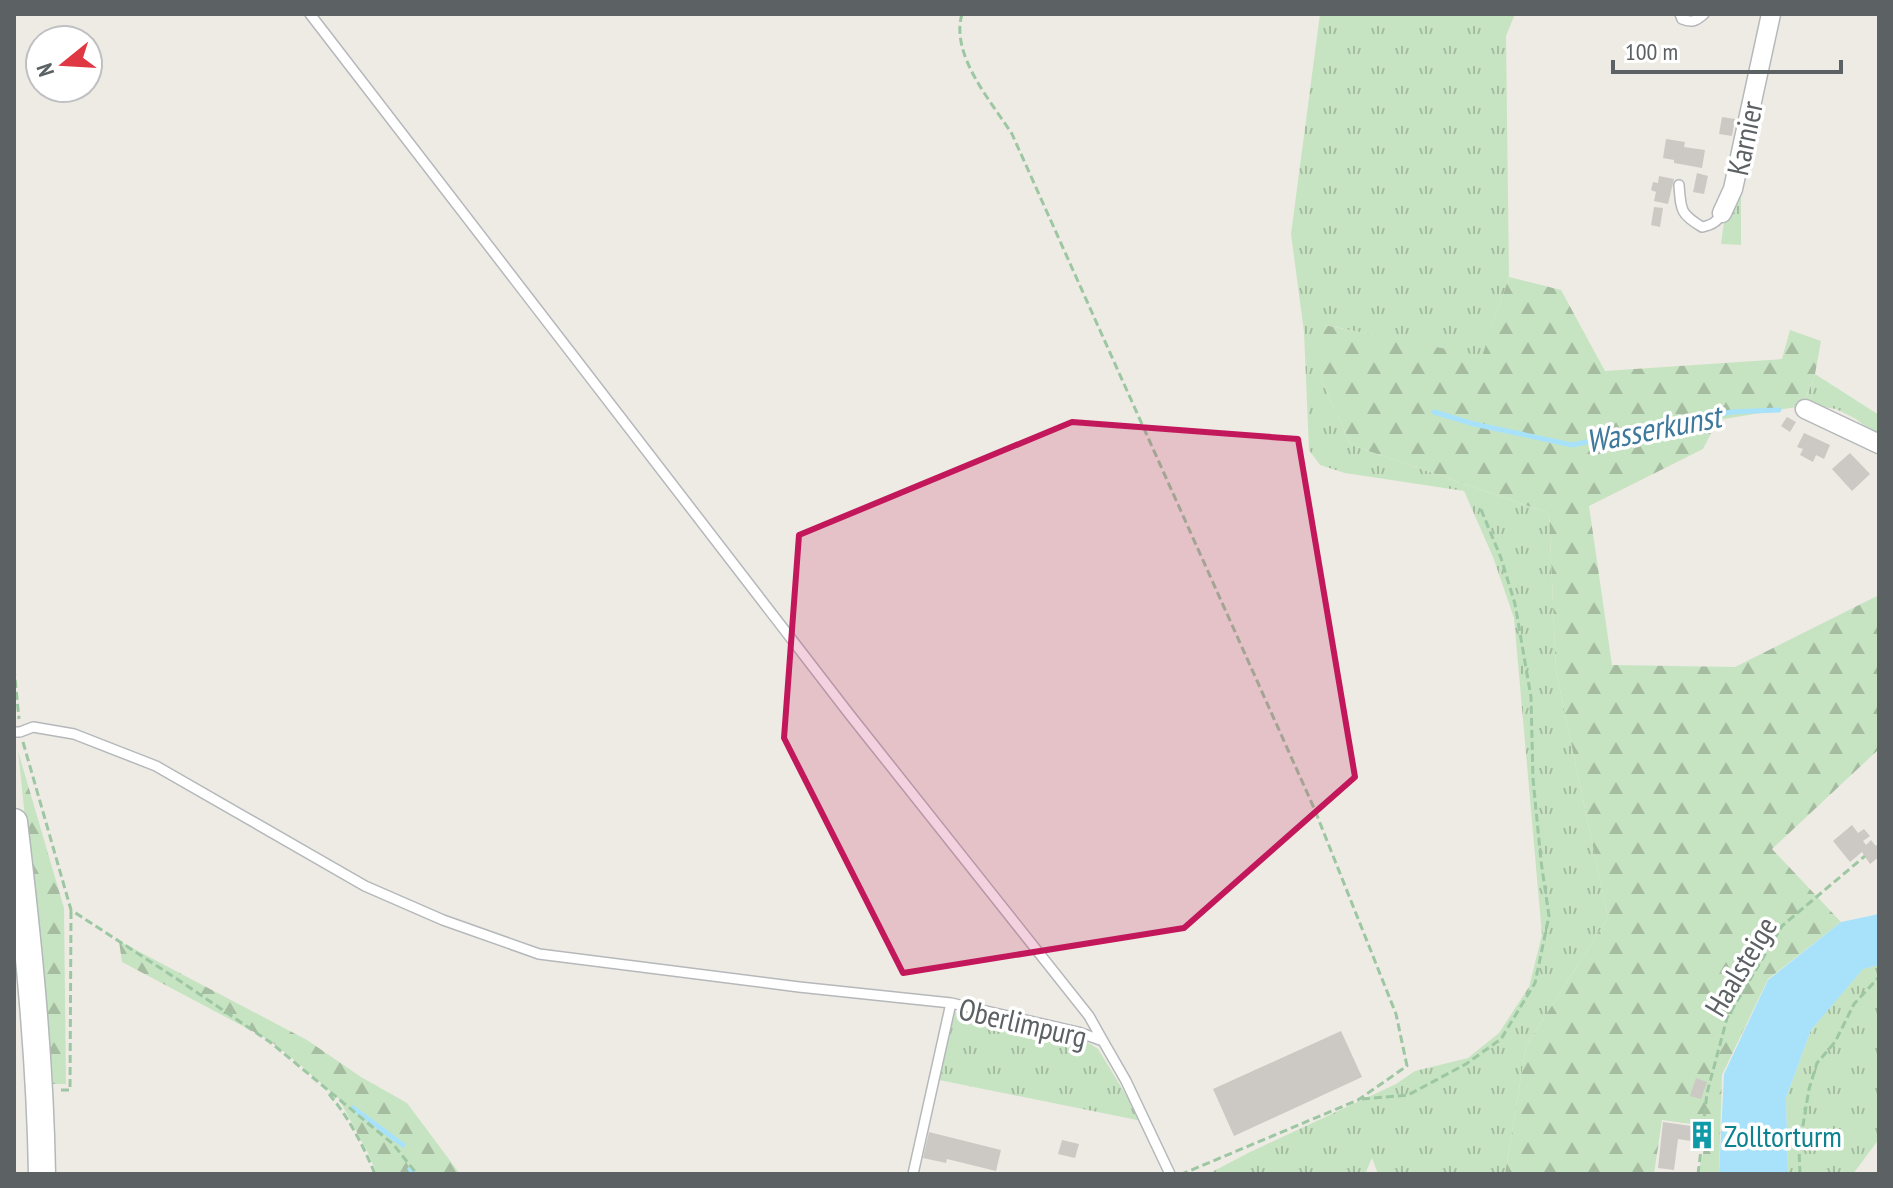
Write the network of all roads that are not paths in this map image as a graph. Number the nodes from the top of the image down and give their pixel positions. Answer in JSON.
{"nodes":[{"id":1,"x":310,"y":14,"type":"edge"},
{"id":2,"x":1680,"y":14,"type":"edge"},
{"id":3,"x":1704,"y":14,"type":"edge"},
{"id":4,"x":1771,"y":14,"type":"edge"},
{"id":5,"x":1679,"y":185,"type":"dead end"},
{"id":6,"x":1722,"y":213,"type":"joint"},
{"id":7,"x":1805,"y":409,"type":"dead end"},
{"id":8,"x":1879,"y":444,"type":"edge"},
{"id":9,"x":17,"y":732,"type":"edge"},
{"id":10,"x":14,"y":822,"type":"edge"},
{"id":11,"x":951,"y":1003,"type":"junction"},
{"id":12,"x":1103,"y":1041,"type":"junction"},
{"id":13,"x":42,"y":1174,"type":"edge"},
{"id":14,"x":913,"y":1174,"type":"edge"},
{"id":15,"x":1170,"y":1174,"type":"edge"}],
"edges":[{"from":1,"to":12,"type":"lane"},
{"from":2,"to":3,"type":"lane"},
{"from":4,"to":6,"type":"street","name":"Karnier"},
{"from":5,"to":6,"type":"lane"},
{"from":7,"to":8,"type":"street"},
{"from":9,"to":11,"type":"lane","name":"Oberlimpurg"},
{"from":10,"to":13,"type":"main road"},
{"from":11,"to":12,"type":"lane","name":"Oberlimpurg"},
{"from":11,"to":14,"type":"lane"},
{"from":12,"to":15,"type":"lane","name":"Oberlimpurg"}]}
